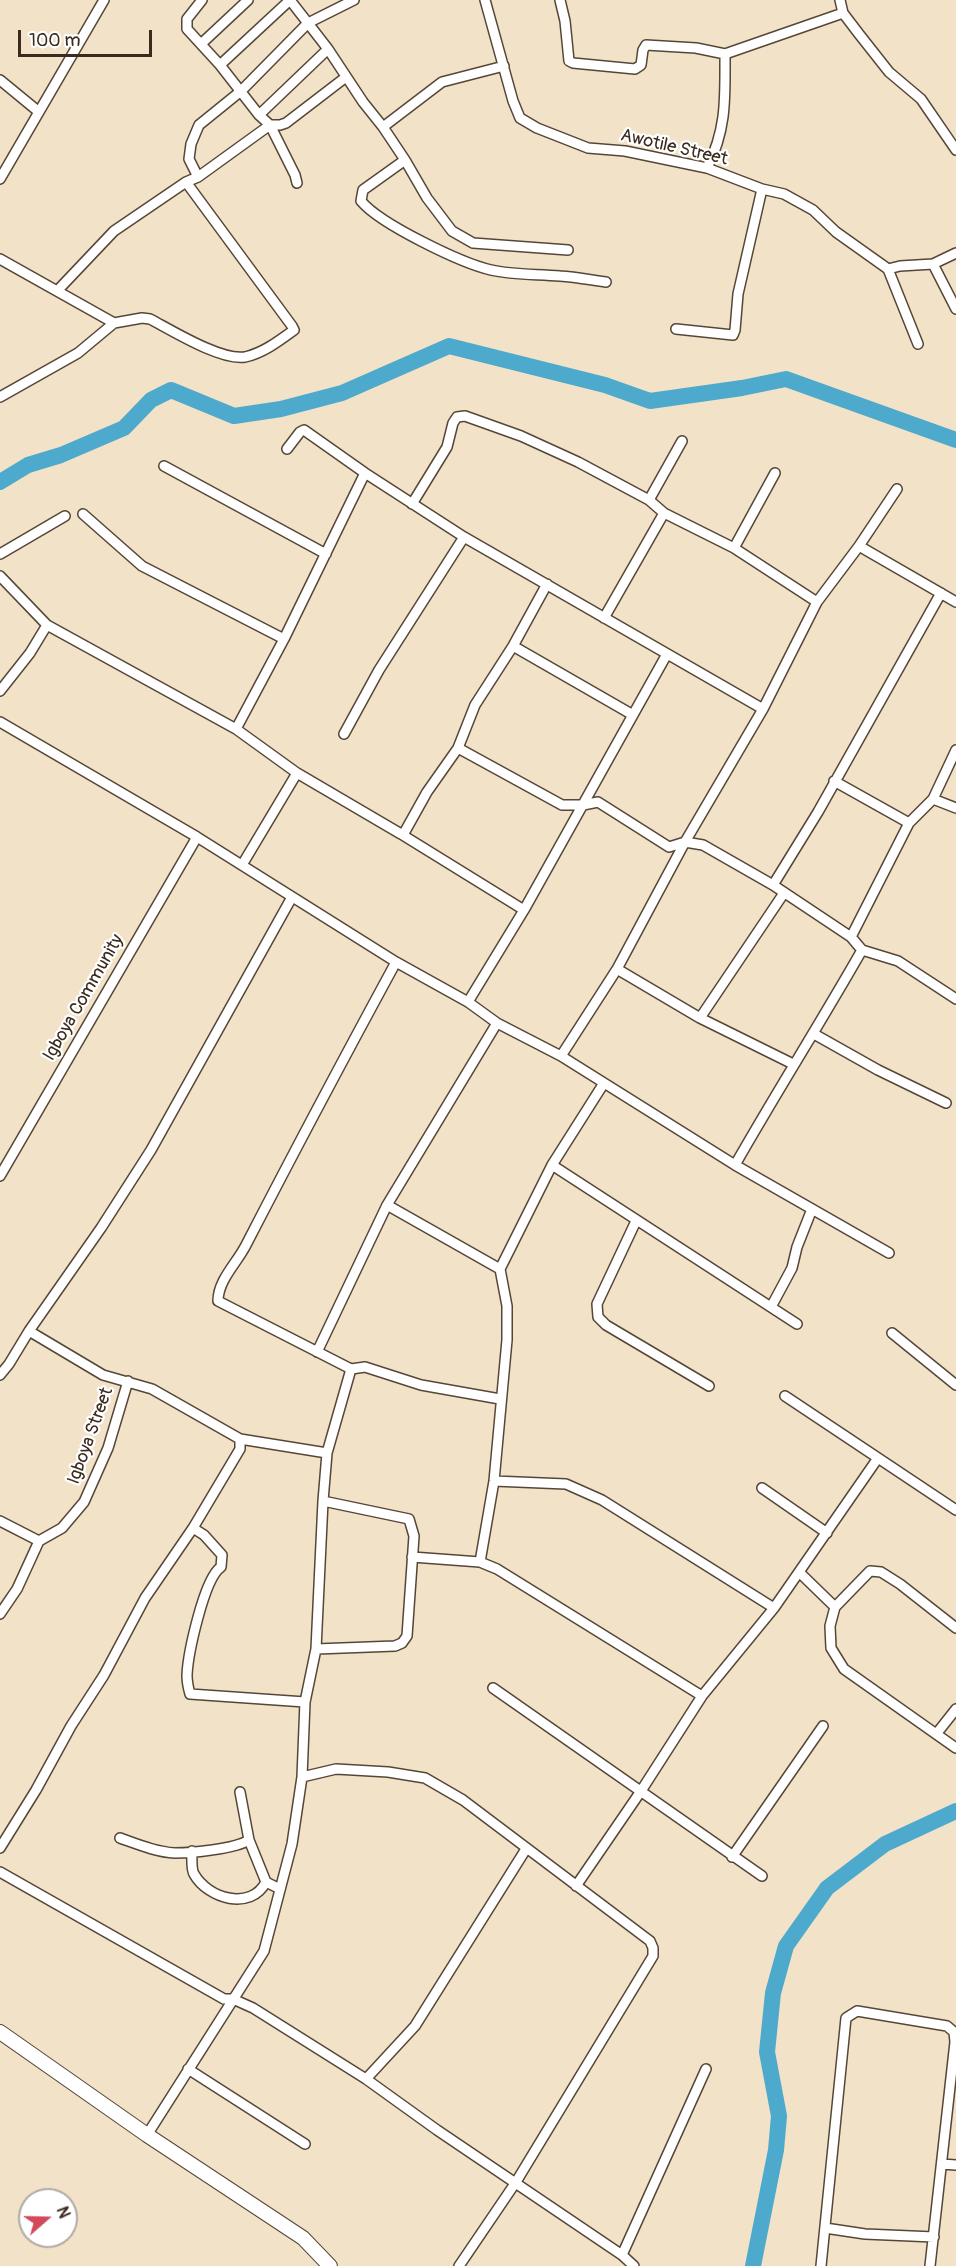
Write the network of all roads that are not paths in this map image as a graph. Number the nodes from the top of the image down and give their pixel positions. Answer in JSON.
{"nodes":[{"id":1,"x":104,"y":0,"type":"edge"},
{"id":2,"x":202,"y":0,"type":"edge"},
{"id":3,"x":248,"y":0,"type":"edge"},
{"id":4,"x":290,"y":0,"type":"edge"},
{"id":5,"x":354,"y":0,"type":"edge"},
{"id":6,"x":485,"y":0,"type":"edge"},
{"id":7,"x":560,"y":0,"type":"edge"},
{"id":8,"x":840,"y":0,"type":"edge"},
{"id":9,"x":843,"y":13,"type":"junction"},
{"id":10,"x":308,"y":24,"type":"junction"},
{"id":11,"x":201,"y":44,"type":"junction"},
{"id":12,"x":328,"y":48,"type":"junction"},
{"id":13,"x":725,"y":54,"type":"junction"},
{"id":14,"x":220,"y":64,"type":"junction"},
{"id":15,"x":504,"y":66,"type":"junction"},
{"id":16,"x":346,"y":77,"type":"junction"},
{"id":17,"x":0,"y":80,"type":"edge"},
{"id":18,"x":241,"y":91,"type":"junction"},
{"id":19,"x":39,"y":112,"type":"junction"},
{"id":20,"x":259,"y":115,"type":"junction"},
{"id":21,"x":270,"y":125,"type":"junction"},
{"id":22,"x":383,"y":127,"type":"junction"},
{"id":23,"x":956,"y":150,"type":"edge"},
{"id":24,"x":405,"y":160,"type":"junction"},
{"id":25,"x":707,"y":168,"type":"junction"},
{"id":26,"x":198,"y":177,"type":"junction"},
{"id":27,"x":0,"y":180,"type":"edge"},
{"id":28,"x":186,"y":182,"type":"junction"},
{"id":29,"x":297,"y":183,"type":"dead end"},
{"id":30,"x":762,"y":189,"type":"junction"},
{"id":31,"x":568,"y":250,"type":"dead end"},
{"id":32,"x":956,"y":253,"type":"edge"},
{"id":33,"x":0,"y":259,"type":"edge"},
{"id":34,"x":933,"y":264,"type":"junction"},
{"id":35,"x":888,"y":269,"type":"junction"},
{"id":36,"x":606,"y":282,"type":"dead end"},
{"id":37,"x":58,"y":290,"type":"junction"},
{"id":38,"x":956,"y":309,"type":"edge"},
{"id":39,"x":114,"y":323,"type":"junction"},
{"id":40,"x":676,"y":329,"type":"dead end"},
{"id":41,"x":918,"y":344,"type":"dead end"},
{"id":42,"x":0,"y":397,"type":"edge"},
{"id":43,"x":682,"y":441,"type":"dead end"},
{"id":44,"x":287,"y":449,"type":"dead end"},
{"id":45,"x":164,"y":466,"type":"dead end"},
{"id":46,"x":365,"y":473,"type":"junction"},
{"id":47,"x":775,"y":473,"type":"dead end"},
{"id":48,"x":897,"y":489,"type":"dead end"},
{"id":49,"x":649,"y":500,"type":"junction"},
{"id":50,"x":412,"y":504,"type":"junction"},
{"id":51,"x":664,"y":513,"type":"junction"},
{"id":52,"x":83,"y":514,"type":"dead end"},
{"id":53,"x":64,"y":516,"type":"dead end"},
{"id":54,"x":464,"y":537,"type":"junction"},
{"id":55,"x":859,"y":546,"type":"junction"},
{"id":56,"x":734,"y":548,"type":"junction"},
{"id":57,"x":0,"y":554,"type":"edge"},
{"id":58,"x":326,"y":554,"type":"junction"},
{"id":59,"x":0,"y":576,"type":"edge"},
{"id":60,"x":547,"y":584,"type":"junction"},
{"id":61,"x":942,"y":593,"type":"junction"},
{"id":62,"x":817,"y":602,"type":"junction"},
{"id":63,"x":956,"y":602,"type":"edge"},
{"id":64,"x":604,"y":618,"type":"junction"},
{"id":65,"x":47,"y":625,"type":"junction"},
{"id":66,"x":284,"y":639,"type":"junction"},
{"id":67,"x":513,"y":646,"type":"junction"},
{"id":68,"x":668,"y":654,"type":"junction"},
{"id":69,"x":0,"y":690,"type":"edge"},
{"id":70,"x":763,"y":709,"type":"junction"},
{"id":71,"x":633,"y":715,"type":"junction"},
{"id":72,"x":0,"y":722,"type":"edge"},
{"id":73,"x":236,"y":729,"type":"junction"},
{"id":74,"x":344,"y":734,"type":"dead end"},
{"id":75,"x":458,"y":748,"type":"junction"},
{"id":76,"x":956,"y":750,"type":"edge"},
{"id":77,"x":297,"y":773,"type":"junction"},
{"id":78,"x":834,"y":781,"type":"junction"},
{"id":79,"x":933,"y":799,"type":"junction"},
{"id":80,"x":583,"y":805,"type":"junction"},
{"id":81,"x":956,"y":808,"type":"edge"},
{"id":82,"x":909,"y":823,"type":"junction"},
{"id":83,"x":403,"y":835,"type":"junction"},
{"id":84,"x":197,"y":837,"type":"junction"},
{"id":85,"x":684,"y":842,"type":"junction"},
{"id":86,"x":242,"y":865,"type":"junction"},
{"id":87,"x":772,"y":885,"type":"junction"},
{"id":88,"x":784,"y":893,"type":"junction"},
{"id":89,"x":292,"y":897,"type":"junction"},
{"id":90,"x":524,"y":910,"type":"junction"},
{"id":91,"x":851,"y":937,"type":"junction"},
{"id":92,"x":862,"y":950,"type":"junction"},
{"id":93,"x":396,"y":962,"type":"junction"},
{"id":94,"x":617,"y":969,"type":"junction"},
{"id":95,"x":956,"y":999,"type":"edge"},
{"id":96,"x":468,"y":1002,"type":"junction"},
{"id":97,"x":700,"y":1018,"type":"junction"},
{"id":98,"x":497,"y":1023,"type":"junction"},
{"id":99,"x":814,"y":1034,"type":"junction"},
{"id":100,"x":561,"y":1056,"type":"junction"},
{"id":101,"x":793,"y":1064,"type":"junction"},
{"id":102,"x":604,"y":1083,"type":"junction"},
{"id":103,"x":946,"y":1103,"type":"dead end"},
{"id":104,"x":552,"y":1165,"type":"junction"},
{"id":105,"x":735,"y":1165,"type":"junction"},
{"id":106,"x":0,"y":1176,"type":"edge"},
{"id":107,"x":387,"y":1205,"type":"junction"},
{"id":108,"x":812,"y":1209,"type":"junction"},
{"id":109,"x":636,"y":1221,"type":"junction"},
{"id":110,"x":889,"y":1254,"type":"dead end"},
{"id":111,"x":500,"y":1269,"type":"junction"},
{"id":112,"x":771,"y":1307,"type":"junction"},
{"id":113,"x":797,"y":1324,"type":"dead end"},
{"id":114,"x":29,"y":1331,"type":"junction"},
{"id":115,"x":891,"y":1333,"type":"dead end"},
{"id":116,"x":317,"y":1352,"type":"junction"},
{"id":117,"x":351,"y":1369,"type":"junction"},
{"id":118,"x":0,"y":1375,"type":"edge"},
{"id":119,"x":954,"y":1379,"type":"edge"},
{"id":120,"x":128,"y":1381,"type":"junction"},
{"id":121,"x":709,"y":1386,"type":"dead end"},
{"id":122,"x":785,"y":1396,"type":"dead end"},
{"id":123,"x":500,"y":1399,"type":"junction"},
{"id":124,"x":240,"y":1439,"type":"junction"},
{"id":125,"x":327,"y":1453,"type":"junction"},
{"id":126,"x":878,"y":1458,"type":"junction"},
{"id":127,"x":494,"y":1481,"type":"junction"},
{"id":128,"x":762,"y":1488,"type":"dead end"},
{"id":129,"x":323,"y":1501,"type":"junction"},
{"id":130,"x":956,"y":1510,"type":"edge"},
{"id":131,"x":0,"y":1521,"type":"edge"},
{"id":132,"x":193,"y":1528,"type":"junction"},
{"id":133,"x":827,"y":1533,"type":"junction"},
{"id":134,"x":39,"y":1541,"type":"junction"},
{"id":135,"x":411,"y":1557,"type":"junction"},
{"id":136,"x":480,"y":1562,"type":"junction"},
{"id":137,"x":799,"y":1572,"type":"junction"},
{"id":138,"x":835,"y":1607,"type":"junction"},
{"id":139,"x":774,"y":1608,"type":"junction"},
{"id":140,"x":0,"y":1614,"type":"edge"},
{"id":141,"x":956,"y":1628,"type":"edge"},
{"id":142,"x":316,"y":1649,"type":"junction"},
{"id":143,"x":493,"y":1688,"type":"dead end"},
{"id":144,"x":702,"y":1696,"type":"junction"},
{"id":145,"x":305,"y":1702,"type":"junction"},
{"id":146,"x":956,"y":1708,"type":"edge"},
{"id":147,"x":823,"y":1726,"type":"dead end"},
{"id":148,"x":937,"y":1734,"type":"junction"},
{"id":149,"x":956,"y":1748,"type":"edge"},
{"id":150,"x":302,"y":1777,"type":"junction"},
{"id":151,"x":641,"y":1791,"type":"junction"},
{"id":152,"x":240,"y":1792,"type":"dead end"},
{"id":153,"x":120,"y":1838,"type":"dead end"},
{"id":154,"x":249,"y":1840,"type":"junction"},
{"id":155,"x":0,"y":1848,"type":"edge"},
{"id":156,"x":526,"y":1849,"type":"junction"},
{"id":157,"x":192,"y":1851,"type":"junction"},
{"id":158,"x":732,"y":1857,"type":"junction"},
{"id":159,"x":0,"y":1872,"type":"edge"},
{"id":160,"x":762,"y":1876,"type":"dead end"},
{"id":161,"x":266,"y":1882,"type":"junction"},
{"id":162,"x":576,"y":1886,"type":"junction"},
{"id":163,"x":280,"y":1888,"type":"junction"},
{"id":164,"x":232,"y":1999,"type":"junction"},
{"id":165,"x":0,"y":2032,"type":"edge"},
{"id":166,"x":188,"y":2069,"type":"junction"},
{"id":167,"x":706,"y":2069,"type":"dead end"},
{"id":168,"x":366,"y":2079,"type":"junction"},
{"id":169,"x":147,"y":2135,"type":"junction"},
{"id":170,"x":304,"y":2144,"type":"dead end"},
{"id":171,"x":942,"y":2163,"type":"junction"},
{"id":172,"x":956,"y":2165,"type":"edge"},
{"id":173,"x":516,"y":2182,"type":"junction"},
{"id":174,"x":825,"y":2228,"type":"junction"},
{"id":175,"x":934,"y":2237,"type":"junction"},
{"id":176,"x":622,"y":2255,"type":"junction"},
{"id":177,"x":330,"y":2266,"type":"edge"},
{"id":178,"x":459,"y":2266,"type":"edge"},
{"id":179,"x":634,"y":2266,"type":"edge"},
{"id":180,"x":821,"y":2266,"type":"edge"},
{"id":181,"x":930,"y":2266,"type":"edge"}],
"edges":[{"from":1,"to":19,"type":"street"},
{"from":2,"to":11,"type":"street"},
{"from":3,"to":11,"type":"street"},
{"from":4,"to":10,"type":"street"},
{"from":4,"to":14,"type":"street"},
{"from":5,"to":10,"type":"street"},
{"from":6,"to":15,"type":"street","name":"Awotile Street"},
{"from":7,"to":13,"type":"street"},
{"from":8,"to":9,"type":"street"},
{"from":9,"to":13,"type":"street"},
{"from":9,"to":23,"type":"street"},
{"from":10,"to":12,"type":"street"},
{"from":10,"to":18,"type":"street"},
{"from":11,"to":14,"type":"street"},
{"from":12,"to":16,"type":"street"},
{"from":12,"to":20,"type":"street"},
{"from":13,"to":25,"type":"street"},
{"from":14,"to":18,"type":"street"},
{"from":15,"to":22,"type":"street"},
{"from":15,"to":25,"type":"street","name":"Awotile Street"},
{"from":16,"to":21,"type":"street"},
{"from":16,"to":22,"type":"street"},
{"from":17,"to":19,"type":"street"},
{"from":18,"to":20,"type":"street"},
{"from":18,"to":26,"type":"street"},
{"from":19,"to":27,"type":"street"},
{"from":20,"to":21,"type":"street"},
{"from":21,"to":26,"type":"street"},
{"from":21,"to":29,"type":"street"},
{"from":22,"to":24,"type":"street"},
{"from":24,"to":31,"type":"street"},
{"from":24,"to":36,"type":"street"},
{"from":25,"to":30,"type":"street","name":"Awotile Street"},
{"from":26,"to":28,"type":"street"},
{"from":28,"to":37,"type":"street"},
{"from":28,"to":39,"type":"street"},
{"from":30,"to":35,"type":"street","name":"Awotile Street"},
{"from":30,"to":40,"type":"street"},
{"from":32,"to":34,"type":"street"},
{"from":33,"to":37,"type":"street"},
{"from":34,"to":35,"type":"street"},
{"from":34,"to":38,"type":"street"},
{"from":35,"to":41,"type":"street"},
{"from":37,"to":39,"type":"street"},
{"from":39,"to":42,"type":"street"},
{"from":43,"to":49,"type":"street"},
{"from":44,"to":46,"type":"street"},
{"from":45,"to":58,"type":"street"},
{"from":46,"to":50,"type":"street"},
{"from":46,"to":58,"type":"street"},
{"from":47,"to":56,"type":"street"},
{"from":48,"to":55,"type":"street"},
{"from":49,"to":50,"type":"street"},
{"from":49,"to":51,"type":"street"},
{"from":50,"to":54,"type":"street"},
{"from":51,"to":56,"type":"street"},
{"from":51,"to":64,"type":"street"},
{"from":52,"to":66,"type":"street"},
{"from":53,"to":57,"type":"street"},
{"from":54,"to":60,"type":"street"},
{"from":54,"to":74,"type":"street"},
{"from":55,"to":61,"type":"street"},
{"from":55,"to":62,"type":"street"},
{"from":56,"to":62,"type":"street"},
{"from":58,"to":66,"type":"street"},
{"from":59,"to":65,"type":"street"},
{"from":60,"to":64,"type":"street"},
{"from":60,"to":67,"type":"street"},
{"from":61,"to":63,"type":"street"},
{"from":61,"to":78,"type":"street"},
{"from":62,"to":70,"type":"street"},
{"from":64,"to":68,"type":"street"},
{"from":65,"to":69,"type":"street"},
{"from":65,"to":73,"type":"street"},
{"from":66,"to":73,"type":"street"},
{"from":67,"to":71,"type":"street"},
{"from":67,"to":75,"type":"street"},
{"from":68,"to":70,"type":"street"},
{"from":68,"to":71,"type":"street"},
{"from":70,"to":85,"type":"street"},
{"from":71,"to":80,"type":"street"},
{"from":72,"to":84,"type":"street"},
{"from":73,"to":77,"type":"street"},
{"from":75,"to":80,"type":"street"},
{"from":75,"to":83,"type":"street"},
{"from":76,"to":79,"type":"street"},
{"from":77,"to":83,"type":"street"},
{"from":77,"to":86,"type":"street"},
{"from":78,"to":82,"type":"street"},
{"from":78,"to":87,"type":"street"},
{"from":79,"to":81,"type":"street"},
{"from":79,"to":82,"type":"street"},
{"from":80,"to":85,"type":"street"},
{"from":80,"to":90,"type":"street"},
{"from":82,"to":91,"type":"street"},
{"from":83,"to":90,"type":"street"},
{"from":84,"to":86,"type":"street"},
{"from":84,"to":106,"type":"street","name":"Igboya Community"},
{"from":85,"to":87,"type":"street"},
{"from":85,"to":94,"type":"street"},
{"from":86,"to":89,"type":"street"},
{"from":87,"to":88,"type":"street"},
{"from":88,"to":91,"type":"street"},
{"from":88,"to":97,"type":"street"},
{"from":89,"to":93,"type":"street"},
{"from":89,"to":114,"type":"street"},
{"from":90,"to":96,"type":"street"},
{"from":91,"to":92,"type":"street"},
{"from":92,"to":95,"type":"street"},
{"from":92,"to":99,"type":"street"},
{"from":93,"to":96,"type":"street"},
{"from":93,"to":116,"type":"street"},
{"from":94,"to":97,"type":"street"},
{"from":94,"to":100,"type":"street"},
{"from":96,"to":98,"type":"street"},
{"from":97,"to":101,"type":"street"},
{"from":98,"to":100,"type":"street"},
{"from":98,"to":107,"type":"street"},
{"from":99,"to":101,"type":"street"},
{"from":99,"to":103,"type":"street"},
{"from":100,"to":102,"type":"street"},
{"from":101,"to":105,"type":"street"},
{"from":102,"to":104,"type":"street"},
{"from":102,"to":105,"type":"street"},
{"from":104,"to":109,"type":"street"},
{"from":104,"to":111,"type":"street"},
{"from":105,"to":108,"type":"street"},
{"from":107,"to":111,"type":"street"},
{"from":107,"to":116,"type":"street"},
{"from":108,"to":110,"type":"street"},
{"from":108,"to":112,"type":"street"},
{"from":109,"to":112,"type":"street"},
{"from":109,"to":121,"type":"street"},
{"from":111,"to":123,"type":"street"},
{"from":112,"to":113,"type":"street"},
{"from":114,"to":118,"type":"street"},
{"from":114,"to":120,"type":"street"},
{"from":115,"to":119,"type":"street"},
{"from":116,"to":117,"type":"street"},
{"from":117,"to":123,"type":"street"},
{"from":117,"to":125,"type":"street"},
{"from":120,"to":124,"type":"street"},
{"from":120,"to":134,"type":"street","name":"Igboya Street"},
{"from":122,"to":126,"type":"street"},
{"from":123,"to":127,"type":"street"},
{"from":124,"to":125,"type":"street"},
{"from":124,"to":132,"type":"street"},
{"from":125,"to":129,"type":"street"},
{"from":126,"to":130,"type":"street"},
{"from":126,"to":133,"type":"street"},
{"from":127,"to":136,"type":"street"},
{"from":127,"to":139,"type":"street"},
{"from":128,"to":133,"type":"street"},
{"from":129,"to":135,"type":"street"},
{"from":129,"to":142,"type":"street"},
{"from":131,"to":134,"type":"street"},
{"from":132,"to":145,"type":"street"},
{"from":132,"to":155,"type":"street"},
{"from":133,"to":137,"type":"street"},
{"from":134,"to":140,"type":"street"},
{"from":135,"to":136,"type":"street"},
{"from":135,"to":142,"type":"street"},
{"from":136,"to":144,"type":"street"},
{"from":137,"to":138,"type":"street"},
{"from":137,"to":139,"type":"street"},
{"from":138,"to":141,"type":"street"},
{"from":138,"to":148,"type":"street"},
{"from":139,"to":144,"type":"street"},
{"from":142,"to":145,"type":"street"},
{"from":143,"to":151,"type":"street"},
{"from":144,"to":151,"type":"street"},
{"from":145,"to":150,"type":"street"},
{"from":146,"to":148,"type":"street"},
{"from":147,"to":158,"type":"street"},
{"from":148,"to":149,"type":"street"},
{"from":150,"to":156,"type":"street"},
{"from":150,"to":163,"type":"street"},
{"from":151,"to":158,"type":"street"},
{"from":151,"to":162,"type":"street"},
{"from":152,"to":154,"type":"street"},
{"from":153,"to":157,"type":"street"},
{"from":154,"to":157,"type":"street"},
{"from":154,"to":161,"type":"street"},
{"from":156,"to":162,"type":"street"},
{"from":156,"to":168,"type":"street"},
{"from":157,"to":161,"type":"street"},
{"from":158,"to":160,"type":"street"},
{"from":159,"to":164,"type":"street"},
{"from":161,"to":163,"type":"street"},
{"from":162,"to":173,"type":"street"},
{"from":163,"to":164,"type":"street"},
{"from":164,"to":166,"type":"street"},
{"from":164,"to":168,"type":"street"},
{"from":165,"to":169,"type":"main road"},
{"from":166,"to":169,"type":"street"},
{"from":166,"to":170,"type":"street"},
{"from":167,"to":176,"type":"street"},
{"from":168,"to":173,"type":"street"},
{"from":169,"to":177,"type":"main road"},
{"from":171,"to":172,"type":"street"},
{"from":171,"to":174,"type":"street"},
{"from":171,"to":175,"type":"street"},
{"from":173,"to":176,"type":"street"},
{"from":173,"to":178,"type":"street"},
{"from":174,"to":175,"type":"street"},
{"from":174,"to":180,"type":"street"},
{"from":175,"to":181,"type":"street"},
{"from":176,"to":179,"type":"street"}]}
